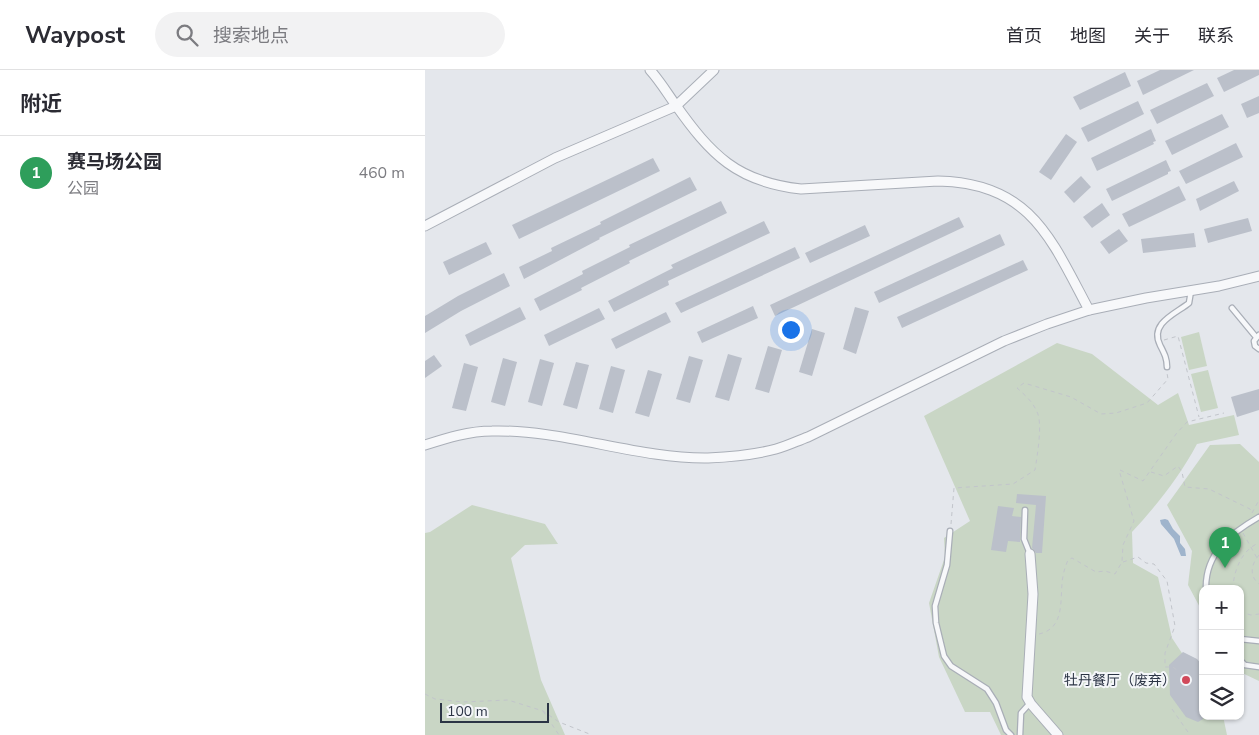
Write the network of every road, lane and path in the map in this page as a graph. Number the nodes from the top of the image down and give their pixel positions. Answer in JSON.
{"nodes":[{"id":1,"x":651,"y":70,"type":"edge"},
{"id":2,"x":714,"y":70,"type":"edge"},
{"id":3,"x":676,"y":106,"type":"junction"},
{"id":4,"x":425,"y":226,"type":"edge"},
{"id":5,"x":1259,"y":276,"type":"edge"},
{"id":6,"x":1191,"y":291,"type":"junction"},
{"id":7,"x":1232,"y":308,"type":"dead end"},
{"id":8,"x":1089,"y":310,"type":"junction"},
{"id":9,"x":1258,"y":336,"type":"edge"},
{"id":10,"x":1158,"y":341,"type":"junction"},
{"id":11,"x":1259,"y":349,"type":"edge"},
{"id":12,"x":1167,"y":367,"type":"joint"},
{"id":13,"x":1224,"y":413,"type":"dead end"},
{"id":14,"x":1199,"y":419,"type":"junction"},
{"id":15,"x":425,"y":445,"type":"edge"},
{"id":16,"x":1150,"y":472,"type":"junction"},
{"id":17,"x":1259,"y":500,"type":"edge"},
{"id":18,"x":1025,"y":510,"type":"dead end"},
{"id":19,"x":1259,"y":517,"type":"edge"},
{"id":20,"x":1240,"y":528,"type":"junction"},
{"id":21,"x":950,"y":531,"type":"joint"},
{"id":22,"x":1259,"y":543,"type":"edge"},
{"id":23,"x":1251,"y":547,"type":"junction"},
{"id":24,"x":1030,"y":554,"type":"joint"},
{"id":25,"x":1259,"y":555,"type":"edge"},
{"id":26,"x":1257,"y":558,"type":"junction"},
{"id":27,"x":1123,"y":562,"type":"junction"},
{"id":28,"x":1259,"y":584,"type":"edge"},
{"id":29,"x":1206,"y":585,"type":"edge"},
{"id":30,"x":1234,"y":585,"type":"edge"},
{"id":31,"x":1244,"y":613,"type":"edge"},
{"id":32,"x":1259,"y":614,"type":"edge"},
{"id":33,"x":1031,"y":635,"type":"junction"},
{"id":34,"x":1244,"y":639,"type":"edge"},
{"id":35,"x":1259,"y":641,"type":"edge"},
{"id":36,"x":1244,"y":664,"type":"edge"},
{"id":37,"x":1259,"y":667,"type":"edge"},
{"id":38,"x":1178,"y":672,"type":"dead end"},
{"id":39,"x":425,"y":694,"type":"edge"},
{"id":40,"x":1030,"y":703,"type":"junction"},
{"id":41,"x":1172,"y":710,"type":"dead end"},
{"id":42,"x":543,"y":711,"type":"junction"},
{"id":43,"x":559,"y":735,"type":"edge"},
{"id":44,"x":592,"y":735,"type":"edge"},
{"id":45,"x":1011,"y":735,"type":"edge"},
{"id":46,"x":1020,"y":735,"type":"edge"},
{"id":47,"x":1058,"y":735,"type":"edge"},
{"id":48,"x":1190,"y":735,"type":"edge"}],
"edges":[{"from":1,"to":3,"type":"street"},
{"from":2,"to":3,"type":"street"},
{"from":3,"to":4,"type":"street"},
{"from":3,"to":8,"type":"street"},
{"from":5,"to":6,"type":"street"},
{"from":6,"to":8,"type":"street"},
{"from":6,"to":10,"type":"lane"},
{"from":7,"to":9,"type":"lane"},
{"from":8,"to":15,"type":"street"},
{"from":9,"to":11,"type":"lane"},
{"from":10,"to":12,"type":"lane"},
{"from":10,"to":14,"type":"path"},
{"from":12,"to":21,"type":"path"},
{"from":13,"to":14,"type":"path"},
{"from":14,"to":16,"type":"path"},
{"from":16,"to":17,"type":"path"},
{"from":16,"to":27,"type":"path"},
{"from":18,"to":24,"type":"lane"},
{"from":19,"to":20,"type":"lane"},
{"from":20,"to":23,"type":"path"},
{"from":20,"to":29,"type":"lane"},
{"from":21,"to":45,"type":"lane"},
{"from":22,"to":23,"type":"path"},
{"from":23,"to":26,"type":"path"},
{"from":23,"to":30,"type":"path"},
{"from":24,"to":33,"type":"street"},
{"from":25,"to":26,"type":"path"},
{"from":26,"to":28,"type":"path"},
{"from":27,"to":33,"type":"path"},
{"from":27,"to":38,"type":"path"},
{"from":31,"to":32,"type":"path"},
{"from":33,"to":40,"type":"street"},
{"from":34,"to":35,"type":"lane"},
{"from":36,"to":37,"type":"lane"},
{"from":39,"to":42,"type":"path"},
{"from":40,"to":46,"type":"lane"},
{"from":40,"to":47,"type":"street"},
{"from":41,"to":48,"type":"path"},
{"from":42,"to":43,"type":"path"},
{"from":42,"to":44,"type":"path"}]}
